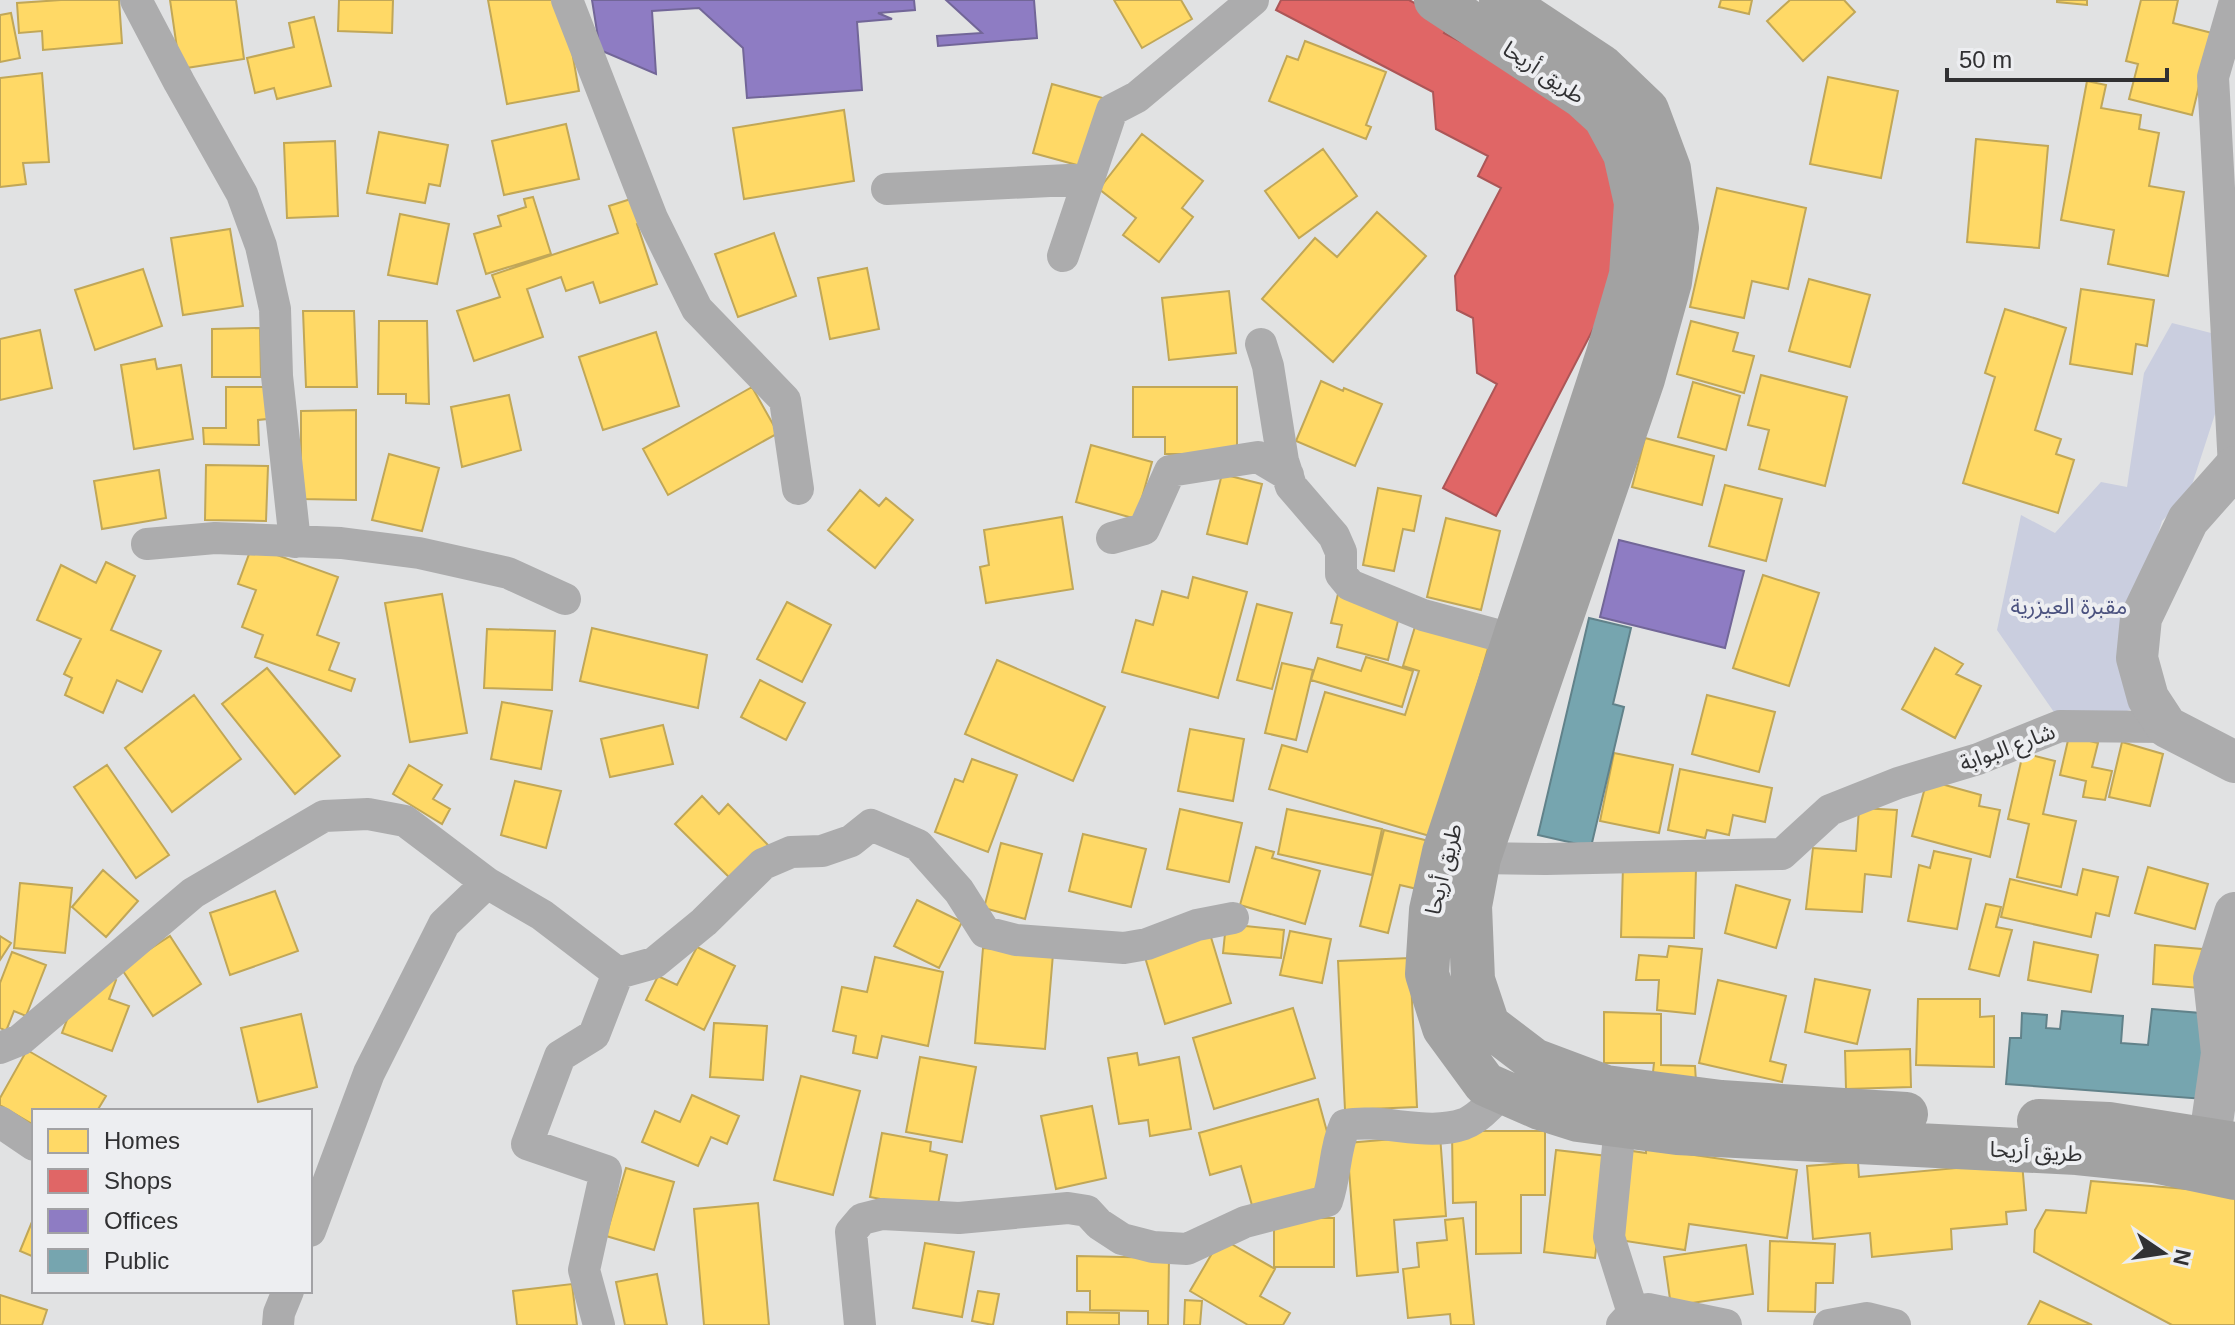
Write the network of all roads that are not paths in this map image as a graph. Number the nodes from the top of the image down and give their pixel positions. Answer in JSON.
{"nodes":[{"id":1,"x":136,"y":0,"type":"edge"},
{"id":2,"x":567,"y":0,"type":"edge"},
{"id":3,"x":1253,"y":0,"type":"edge"},
{"id":4,"x":1436,"y":0,"type":"edge"},
{"id":5,"x":1501,"y":0,"type":"edge"},
{"id":6,"x":2235,"y":1,"type":"edge"},
{"id":7,"x":1089,"y":179,"type":"junction"},
{"id":8,"x":887,"y":189,"type":"dead end"},
{"id":9,"x":1063,"y":256,"type":"dead end"},
{"id":10,"x":1261,"y":344,"type":"dead end"},
{"id":11,"x":2234,"y":467,"type":"edge"},
{"id":12,"x":1288,"y":475,"type":"junction"},
{"id":13,"x":798,"y":489,"type":"dead end"},
{"id":14,"x":1112,"y":538,"type":"dead end"},
{"id":15,"x":295,"y":542,"type":"junction"},
{"id":16,"x":147,"y":544,"type":"dead end"},
{"id":17,"x":565,"y":599,"type":"dead end"},
{"id":18,"x":1515,"y":640,"type":"junction"},
{"id":19,"x":2167,"y":727,"type":"junction"},
{"id":20,"x":2235,"y":762,"type":"edge"},
{"id":21,"x":1462,"y":855,"type":"junction"},
{"id":22,"x":487,"y":883,"type":"junction"},
{"id":23,"x":2235,"y":913,"type":"edge"},
{"id":24,"x":1233,"y":918,"type":"dead end"},
{"id":25,"x":618,"y":973,"type":"junction"},
{"id":26,"x":2226,"y":1000,"type":"edge"},
{"id":27,"x":0,"y":1048,"type":"edge"},
{"id":28,"x":1503,"y":1092,"type":"junction"},
{"id":29,"x":0,"y":1122,"type":"edge"},
{"id":30,"x":1620,"y":1126,"type":"junction"},
{"id":31,"x":32,"y":1144,"type":"edge"},
{"id":32,"x":2222,"y":1158,"type":"edge"},
{"id":33,"x":312,"y":1226,"type":"edge"},
{"id":34,"x":287,"y":1293,"type":"edge"},
{"id":35,"x":1628,"y":1319,"type":"edge"},
{"id":36,"x":278,"y":1325,"type":"edge"},
{"id":37,"x":599,"y":1325,"type":"edge"},
{"id":38,"x":860,"y":1325,"type":"edge"},
{"id":39,"x":1726,"y":1325,"type":"edge"},
{"id":40,"x":1829,"y":1325,"type":"edge"},
{"id":41,"x":1895,"y":1325,"type":"edge"}],
"edges":[{"from":1,"to":15,"type":"street"},
{"from":2,"to":13,"type":"street"},
{"from":3,"to":7,"type":"street"},
{"from":4,"to":18,"type":"main road","name":"طريق أريحا"},
{"from":5,"to":21,"type":"main road","name":"طريق أريحا"},
{"from":6,"to":11,"type":"street"},
{"from":7,"to":8,"type":"street"},
{"from":7,"to":9,"type":"street"},
{"from":10,"to":12,"type":"street"},
{"from":11,"to":19,"type":"street"},
{"from":12,"to":14,"type":"street"},
{"from":12,"to":18,"type":"street"},
{"from":15,"to":16,"type":"street"},
{"from":15,"to":17,"type":"street"},
{"from":18,"to":21,"type":"main road","name":"طريق أريحا"},
{"from":19,"to":20,"type":"street"},
{"from":19,"to":21,"type":"street","name":"شارع البوابة"},
{"from":21,"to":28,"type":"main road","name":"طريق أريحا"},
{"from":21,"to":32,"type":"main road","name":"طريق أريحا"},
{"from":22,"to":25,"type":"street"},
{"from":22,"to":27,"type":"street"},
{"from":22,"to":33,"type":"street"},
{"from":23,"to":26,"type":"street"},
{"from":24,"to":25,"type":"street"},
{"from":25,"to":37,"type":"street"},
{"from":26,"to":32,"type":"street"},
{"from":28,"to":30,"type":"main road","name":"طريق أريحا"},
{"from":28,"to":38,"type":"street"},
{"from":29,"to":31,"type":"street"},
{"from":30,"to":32,"type":"main road","name":"طريق أريحا"},
{"from":30,"to":35,"type":"street"},
{"from":34,"to":36,"type":"street"},
{"from":35,"to":39,"type":"street"},
{"from":40,"to":41,"type":"street"}]}
